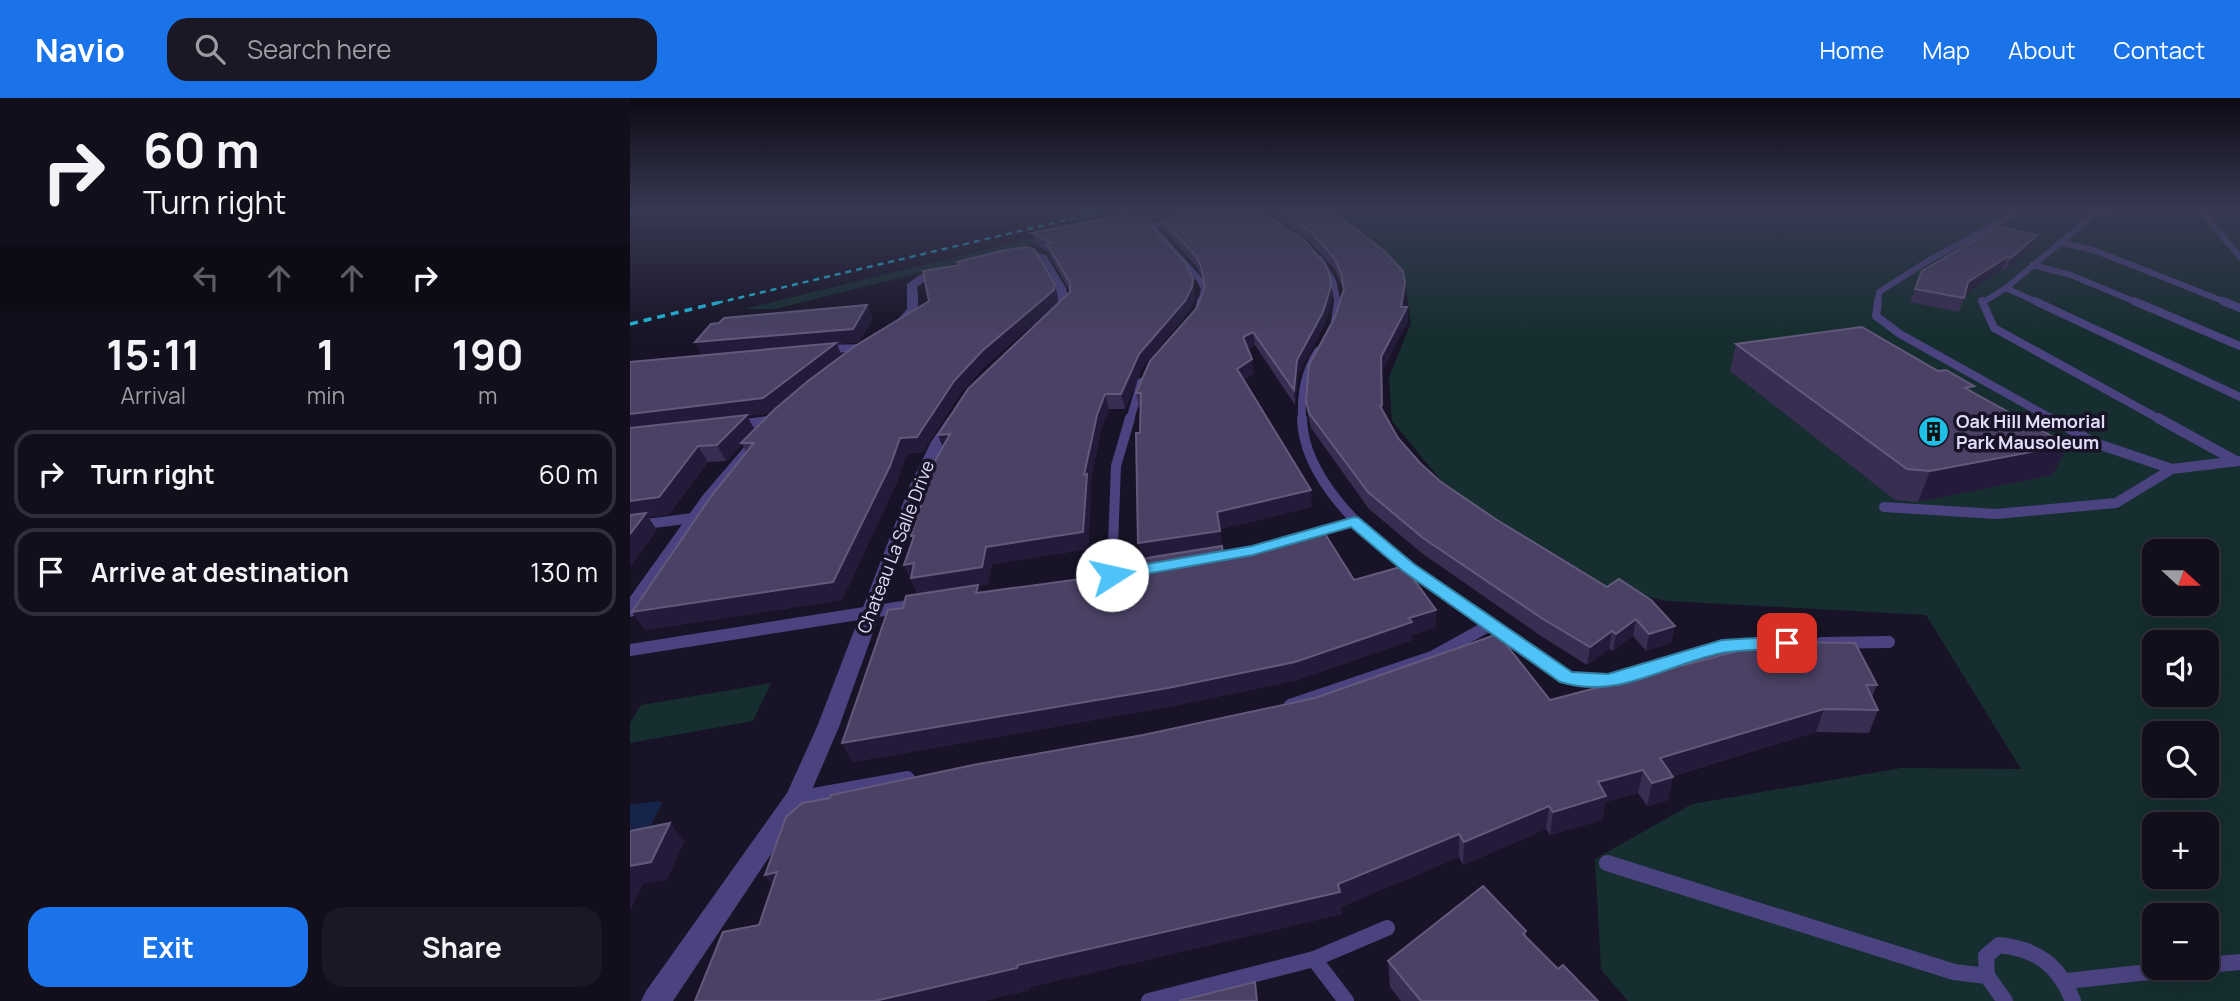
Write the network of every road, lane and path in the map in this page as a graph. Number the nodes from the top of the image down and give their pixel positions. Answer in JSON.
{"nodes":[{"id":1,"x":1027,"y":253,"type":"edge"},
{"id":2,"x":1029,"y":253,"type":"edge"},
{"id":3,"x":1176,"y":253,"type":"edge"},
{"id":4,"x":1312,"y":253,"type":"edge"},
{"id":5,"x":1942,"y":253,"type":"edge"},
{"id":6,"x":2046,"y":253,"type":"edge"},
{"id":7,"x":2101,"y":253,"type":"edge"},
{"id":8,"x":1000,"y":258,"type":"edge"},
{"id":9,"x":2032,"y":265,"type":"junction"},
{"id":10,"x":962,"y":267,"type":"edge"},
{"id":11,"x":2006,"y":288,"type":"junction"},
{"id":12,"x":2240,"y":308,"type":"edge"},
{"id":13,"x":1199,"y":311,"type":"edge"},
{"id":14,"x":1042,"y":327,"type":"edge"},
{"id":15,"x":2240,"y":346,"type":"edge"},
{"id":16,"x":865,"y":348,"type":"junction"},
{"id":17,"x":818,"y":350,"type":"edge"},
{"id":18,"x":1148,"y":368,"type":"edge"},
{"id":19,"x":837,"y":369,"type":"edge"},
{"id":20,"x":2240,"y":397,"type":"edge"},
{"id":21,"x":966,"y":400,"type":"edge"},
{"id":22,"x":793,"y":406,"type":"edge"},
{"id":23,"x":775,"y":421,"type":"junction"},
{"id":24,"x":725,"y":426,"type":"edge"},
{"id":25,"x":2238,"y":461,"type":"edge"},
{"id":26,"x":2172,"y":469,"type":"junction"},
{"id":27,"x":1884,"y":507,"type":"dead end"},
{"id":28,"x":693,"y":518,"type":"junction"},
{"id":29,"x":1354,"y":522,"type":"junction"},
{"id":30,"x":630,"y":526,"type":"edge"},
{"id":31,"x":1291,"y":540,"type":"edge"},
{"id":32,"x":1125,"y":573,"type":"edge"},
{"id":33,"x":1112,"y":575,"type":"junction"},
{"id":34,"x":1099,"y":577,"type":"edge"},
{"id":35,"x":923,"y":604,"type":"edge"},
{"id":36,"x":630,"y":611,"type":"edge"},
{"id":37,"x":869,"y":612,"type":"junction"},
{"id":38,"x":1490,"y":625,"type":"junction"},
{"id":39,"x":1889,"y":642,"type":"dead end"},
{"id":40,"x":1787,"y":643,"type":"edge"},
{"id":41,"x":1812,"y":643,"type":"edge"},
{"id":42,"x":630,"y":650,"type":"edge"},
{"id":43,"x":1274,"y":711,"type":"edge"},
{"id":44,"x":923,"y":776,"type":"edge"},
{"id":45,"x":796,"y":799,"type":"junction"},
{"id":46,"x":1607,"y":863,"type":"dead end"},
{"id":47,"x":1387,"y":928,"type":"dead end"},
{"id":48,"x":1314,"y":959,"type":"junction"},
{"id":49,"x":2240,"y":962,"type":"edge"},
{"id":50,"x":2219,"y":964,"type":"edge"},
{"id":51,"x":2142,"y":973,"type":"edge"},
{"id":52,"x":1987,"y":976,"type":"junction"},
{"id":53,"x":2067,"y":981,"type":"junction"},
{"id":54,"x":656,"y":1001,"type":"edge"},
{"id":55,"x":1149,"y":1001,"type":"edge"},
{"id":56,"x":1346,"y":1001,"type":"edge"},
{"id":57,"x":2005,"y":1001,"type":"edge"},
{"id":58,"x":2073,"y":1001,"type":"edge"}],
"edges":[{"from":1,"to":8,"type":"street"},
{"from":2,"to":14,"type":"street"},
{"from":3,"to":13,"type":"lane"},
{"from":4,"to":29,"type":"lane"},
{"from":5,"to":26,"type":"lane"},
{"from":6,"to":9,"type":"lane"},
{"from":7,"to":12,"type":"lane"},
{"from":9,"to":11,"type":"lane"},
{"from":9,"to":15,"type":"lane"},
{"from":10,"to":16,"type":"street"},
{"from":11,"to":20,"type":"lane"},
{"from":11,"to":25,"type":"lane"},
{"from":16,"to":17,"type":"lane"},
{"from":16,"to":19,"type":"street"},
{"from":18,"to":33,"type":"lane"},
{"from":21,"to":37,"type":"street","name":"Chateau La Salle Drive"},
{"from":22,"to":23,"type":"street"},
{"from":23,"to":24,"type":"lane"},
{"from":23,"to":28,"type":"street"},
{"from":25,"to":26,"type":"lane"},
{"from":26,"to":27,"type":"lane"},
{"from":28,"to":30,"type":"lane"},
{"from":28,"to":36,"type":"street"},
{"from":29,"to":31,"type":"lane"},
{"from":29,"to":38,"type":"lane"},
{"from":32,"to":33,"type":"lane"},
{"from":33,"to":34,"type":"lane"},
{"from":35,"to":37,"type":"lane"},
{"from":37,"to":42,"type":"lane"},
{"from":37,"to":45,"type":"street","name":"Chateau La Salle Drive"},
{"from":38,"to":40,"type":"lane"},
{"from":38,"to":43,"type":"lane"},
{"from":39,"to":41,"type":"lane"},
{"from":44,"to":45,"type":"lane"},
{"from":45,"to":54,"type":"street","name":"Chateau La Salle Drive"},
{"from":46,"to":52,"type":"lane"},
{"from":47,"to":48,"type":"lane"},
{"from":48,"to":55,"type":"lane"},
{"from":48,"to":56,"type":"lane"},
{"from":49,"to":50,"type":"lane"},
{"from":51,"to":53,"type":"lane"},
{"from":52,"to":53,"type":"lane"},
{"from":52,"to":57,"type":"lane"},
{"from":53,"to":58,"type":"lane"}]}
